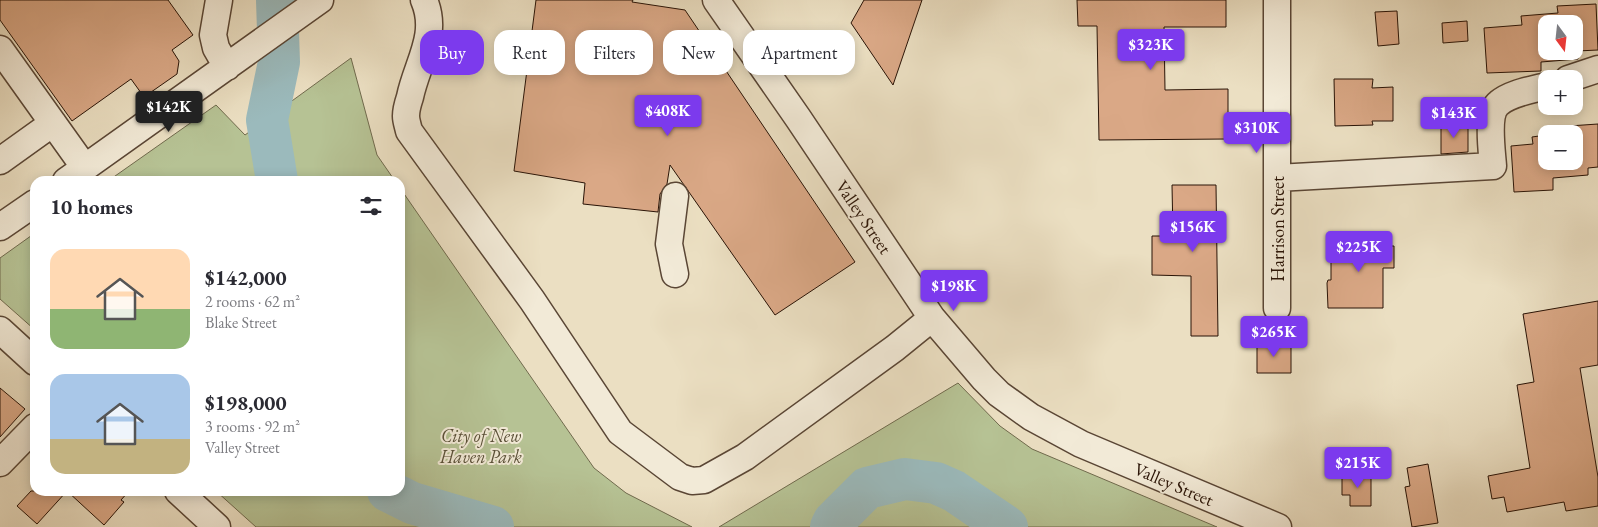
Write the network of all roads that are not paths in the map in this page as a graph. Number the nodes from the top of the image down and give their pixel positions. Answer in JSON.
{"nodes":[{"id":1,"x":320,"y":0,"type":"edge"},
{"id":2,"x":424,"y":0,"type":"edge"},
{"id":3,"x":716,"y":0,"type":"edge"},
{"id":4,"x":1277,"y":0,"type":"edge"},
{"id":5,"x":219,"y":2,"type":"edge"},
{"id":6,"x":0,"y":49,"type":"edge"},
{"id":7,"x":226,"y":67,"type":"junction"},
{"id":8,"x":1598,"y":69,"type":"edge"},
{"id":9,"x":1583,"y":74,"type":"edge"},
{"id":10,"x":1538,"y":88,"type":"edge"},
{"id":11,"x":53,"y":123,"type":"junction"},
{"id":12,"x":0,"y":161,"type":"edge"},
{"id":13,"x":76,"y":174,"type":"edge"},
{"id":14,"x":1277,"y":178,"type":"junction"},
{"id":15,"x":675,"y":196,"type":"dead end"},
{"id":16,"x":30,"y":206,"type":"edge"},
{"id":17,"x":0,"y":227,"type":"edge"},
{"id":18,"x":675,"y":274,"type":"dead end"},
{"id":19,"x":1277,"y":308,"type":"dead end"},
{"id":20,"x":932,"y":318,"type":"junction"},
{"id":21,"x":0,"y":330,"type":"edge"},
{"id":22,"x":30,"y":357,"type":"edge"},
{"id":23,"x":30,"y":431,"type":"edge"},
{"id":24,"x":0,"y":463,"type":"edge"},
{"id":25,"x":183,"y":496,"type":"edge"},
{"id":26,"x":217,"y":527,"type":"edge"},
{"id":27,"x":1278,"y":527,"type":"edge"}],
"edges":[{"from":1,"to":7,"type":"street"},
{"from":2,"to":20,"type":"street"},
{"from":3,"to":20,"type":"street","name":"Valley Street"},
{"from":4,"to":14,"type":"street","name":"Harrison Street"},
{"from":5,"to":7,"type":"street"},
{"from":6,"to":11,"type":"street"},
{"from":7,"to":13,"type":"street"},
{"from":8,"to":9,"type":"street"},
{"from":10,"to":14,"type":"street"},
{"from":11,"to":12,"type":"street"},
{"from":11,"to":13,"type":"street"},
{"from":14,"to":19,"type":"street","name":"Harrison Street"},
{"from":15,"to":18,"type":"street"},
{"from":16,"to":17,"type":"street"},
{"from":20,"to":27,"type":"street","name":"Valley Street"},
{"from":21,"to":22,"type":"street"},
{"from":23,"to":24,"type":"street"},
{"from":25,"to":26,"type":"street"}]}
